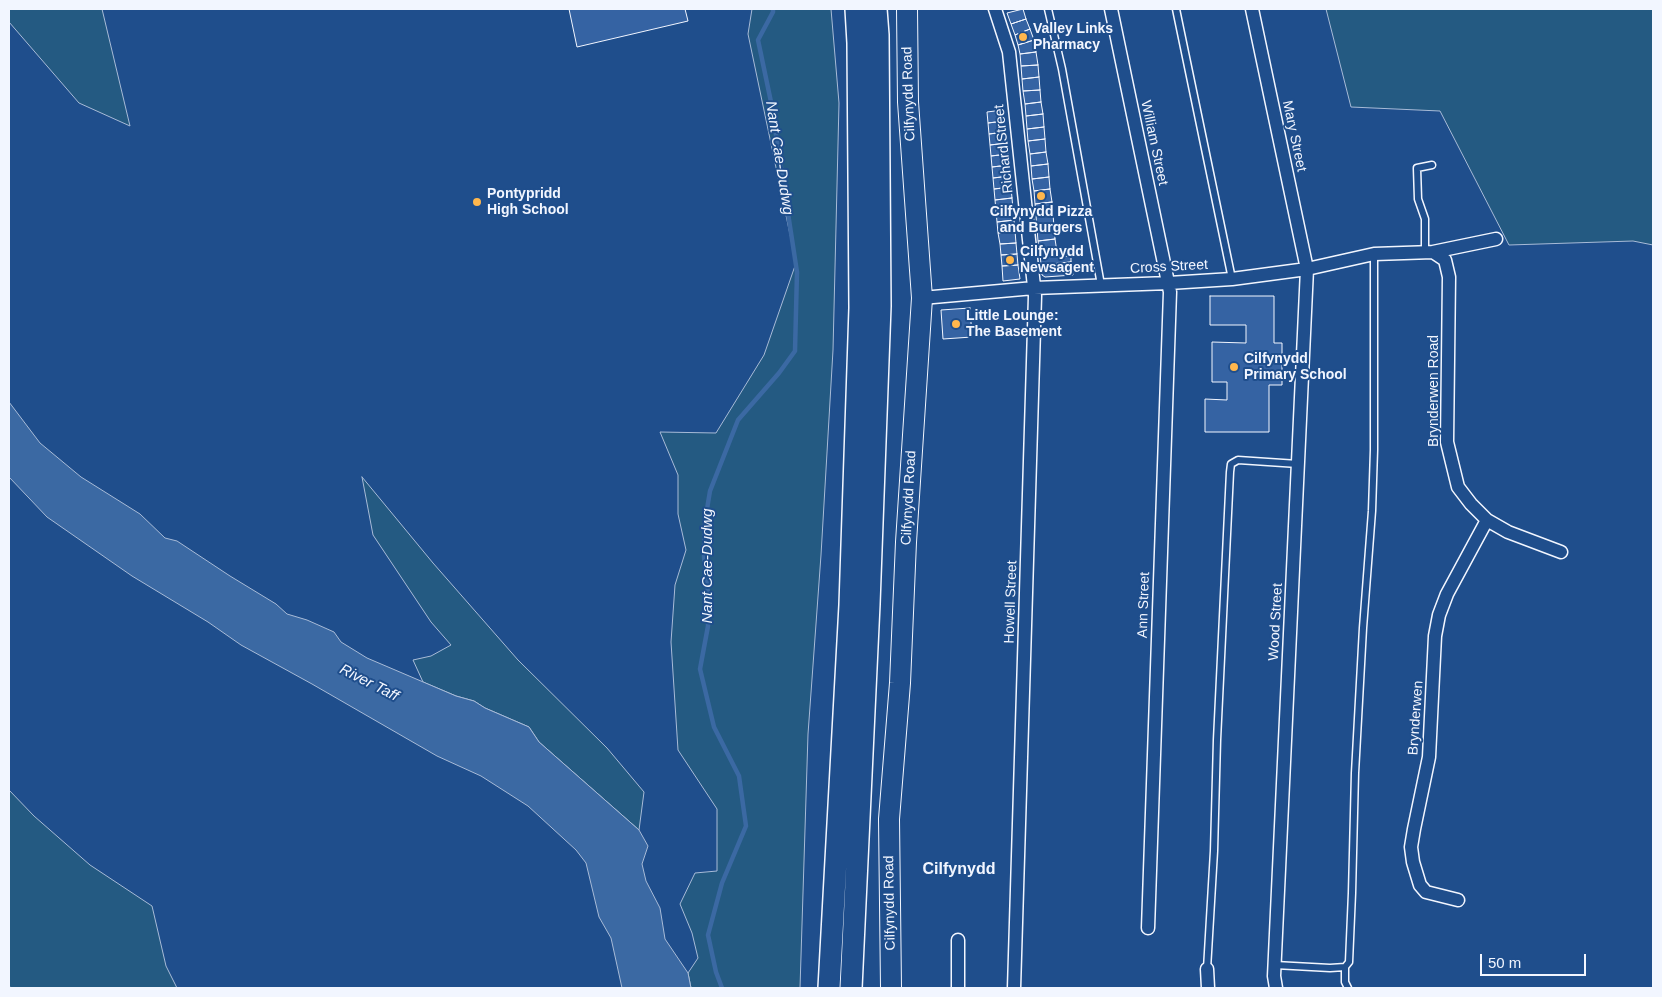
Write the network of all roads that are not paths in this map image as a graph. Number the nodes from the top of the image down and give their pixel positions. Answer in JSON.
{"nodes":[{"id":1,"x":856,"y":9,"type":"edge"},
{"id":2,"x":876,"y":9,"type":"edge"},
{"id":3,"x":907,"y":9,"type":"edge"},
{"id":4,"x":995,"y":9,"type":"edge"},
{"id":5,"x":1048,"y":9,"type":"edge"},
{"id":6,"x":1111,"y":9,"type":"edge"},
{"id":7,"x":1176,"y":9,"type":"edge"},
{"id":8,"x":1252,"y":9,"type":"edge"},
{"id":9,"x":1432,"y":165,"type":"dead end"},
{"id":10,"x":1496,"y":239,"type":"dead end"},
{"id":11,"x":1425,"y":252,"type":"junction"},
{"id":12,"x":1374,"y":254,"type":"junction"},
{"id":13,"x":1307,"y":269,"type":"junction"},
{"id":14,"x":1232,"y":279,"type":"junction"},
{"id":15,"x":1169,"y":283,"type":"junction"},
{"id":16,"x":1101,"y":285,"type":"junction"},
{"id":17,"x":1034,"y":288,"type":"junction"},
{"id":18,"x":922,"y":298,"type":"junction"},
{"id":19,"x":1298,"y":464,"type":"junction"},
{"id":20,"x":1487,"y":520,"type":"junction"},
{"id":21,"x":1561,"y":552,"type":"dead end"},
{"id":22,"x":1458,"y":900,"type":"dead end"},
{"id":23,"x":1148,"y":928,"type":"dead end"},
{"id":24,"x":958,"y":940,"type":"dead end"},
{"id":25,"x":1345,"y":967,"type":"junction"},
{"id":26,"x":1208,"y":969,"type":"joint"},
{"id":27,"x":1275,"y":976,"type":"edge"},
{"id":28,"x":829,"y":988,"type":"edge"},
{"id":29,"x":851,"y":988,"type":"edge"},
{"id":30,"x":891,"y":988,"type":"edge"},
{"id":31,"x":958,"y":988,"type":"edge"},
{"id":32,"x":1014,"y":988,"type":"edge"},
{"id":33,"x":1208,"y":988,"type":"edge"},
{"id":34,"x":1348,"y":988,"type":"edge"}],
"edges":[{"from":1,"to":28,"type":"highway"},
{"from":2,"to":29,"type":"highway"},
{"from":3,"to":18,"type":"main road","name":"Cilfynydd Road"},
{"from":4,"to":17,"type":"street","name":"Richard Street"},
{"from":5,"to":16,"type":"lane"},
{"from":6,"to":15,"type":"street","name":"William Street"},
{"from":7,"to":14,"type":"lane"},
{"from":8,"to":13,"type":"street","name":"Mary Street"},
{"from":9,"to":11,"type":"lane"},
{"from":10,"to":11,"type":"street","name":"Cross Street"},
{"from":11,"to":12,"type":"street","name":"Cross Street"},
{"from":11,"to":20,"type":"street","name":"Brynderwen Road"},
{"from":12,"to":13,"type":"street","name":"Cross Street"},
{"from":12,"to":25,"type":"lane"},
{"from":13,"to":14,"type":"street","name":"Cross Street"},
{"from":13,"to":19,"type":"street","name":"Wood Street"},
{"from":14,"to":15,"type":"street","name":"Cross Street"},
{"from":15,"to":16,"type":"street","name":"Cross Street"},
{"from":15,"to":23,"type":"street","name":"Ann Street"},
{"from":16,"to":17,"type":"street","name":"Cross Street"},
{"from":17,"to":18,"type":"street","name":"Cross Street"},
{"from":17,"to":32,"type":"street","name":"Howell Street"},
{"from":18,"to":30,"type":"main road","name":"Cilfynydd Road"},
{"from":19,"to":26,"type":"lane"},
{"from":19,"to":27,"type":"street","name":"Wood Street"},
{"from":20,"to":21,"type":"street","name":"Brynderwen Road"},
{"from":20,"to":22,"type":"street","name":"Brynderwen"},
{"from":24,"to":31,"type":"street"},
{"from":25,"to":27,"type":"lane"},
{"from":25,"to":34,"type":"lane"},
{"from":26,"to":33,"type":"street"}]}
